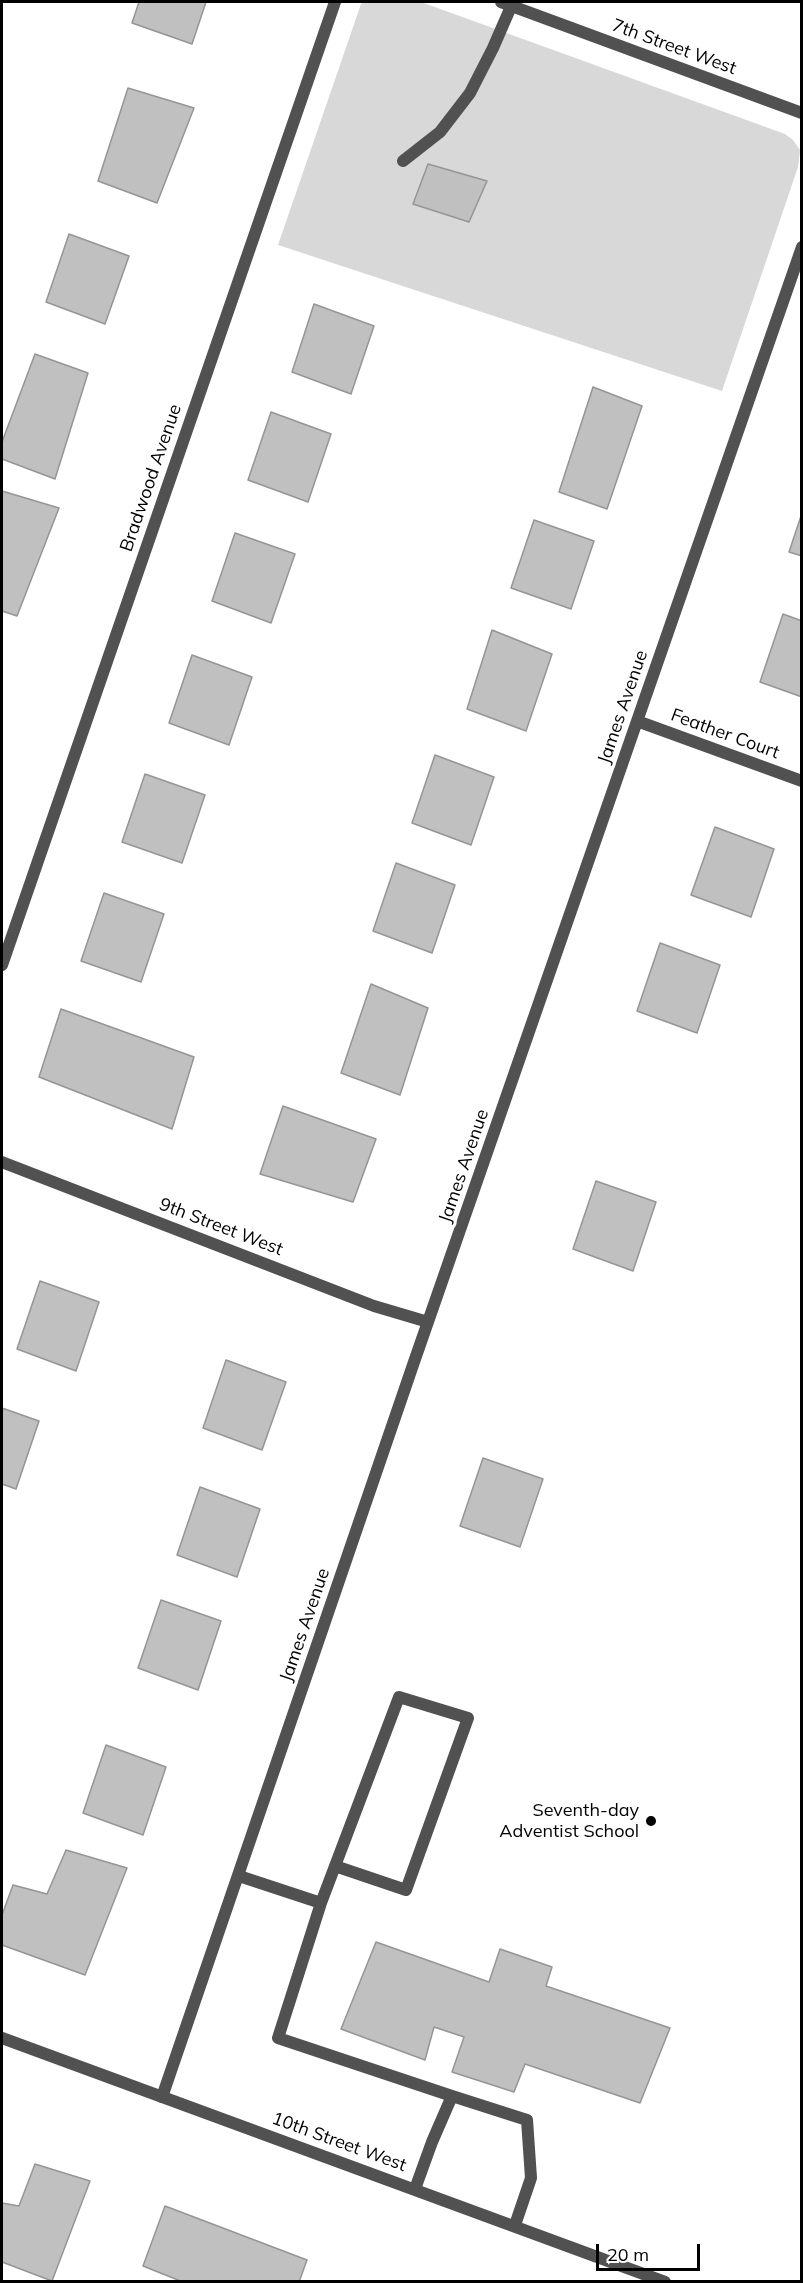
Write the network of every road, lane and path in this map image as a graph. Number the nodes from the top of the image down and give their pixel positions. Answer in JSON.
{"nodes":[{"id":1,"x":335,"y":2,"type":"edge"},
{"id":2,"x":508,"y":3,"type":"edge"},
{"id":3,"x":801,"y":113,"type":"edge"},
{"id":4,"x":403,"y":161,"type":"dead end"},
{"id":5,"x":801,"y":247,"type":"edge"},
{"id":6,"x":637,"y":721,"type":"junction"},
{"id":7,"x":801,"y":781,"type":"edge"},
{"id":8,"x":2,"y":965,"type":"edge"},
{"id":9,"x":2,"y":1162,"type":"edge"},
{"id":10,"x":428,"y":1322,"type":"junction"},
{"id":11,"x":335,"y":1866,"type":"junction"},
{"id":12,"x":238,"y":1876,"type":"junction"},
{"id":13,"x":321,"y":1903,"type":"junction"},
{"id":14,"x":2,"y":2038,"type":"edge"},
{"id":15,"x":452,"y":2096,"type":"junction"},
{"id":16,"x":162,"y":2097,"type":"junction"},
{"id":17,"x":415,"y":2188,"type":"junction"},
{"id":18,"x":515,"y":2225,"type":"junction"},
{"id":19,"x":637,"y":2277,"type":"edge"},
{"id":20,"x":665,"y":2282,"type":"edge"}],
"edges":[{"from":1,"to":8,"type":"street","name":"Bradwood Avenue"},
{"from":2,"to":3,"type":"street","name":"7th Street West"},
{"from":2,"to":4,"type":"street"},
{"from":5,"to":6,"type":"street","name":"James Avenue"},
{"from":6,"to":7,"type":"street","name":"Feather Court"},
{"from":6,"to":10,"type":"street","name":"James Avenue"},
{"from":9,"to":10,"type":"street","name":"9th Street West"},
{"from":10,"to":12,"type":"street","name":"James Avenue"},
{"from":11,"to":11,"type":"street"},
{"from":11,"to":13,"type":"street"},
{"from":12,"to":13,"type":"street"},
{"from":12,"to":16,"type":"street","name":"James Avenue"},
{"from":13,"to":15,"type":"street"},
{"from":14,"to":16,"type":"street","name":"10th Street West"},
{"from":15,"to":17,"type":"street"},
{"from":15,"to":18,"type":"street"},
{"from":16,"to":17,"type":"street","name":"10th Street West"},
{"from":17,"to":18,"type":"street","name":"10th Street West"},
{"from":18,"to":19,"type":"street","name":"10th Street West"},
{"from":19,"to":20,"type":"street","name":"10th Street West"}]}
